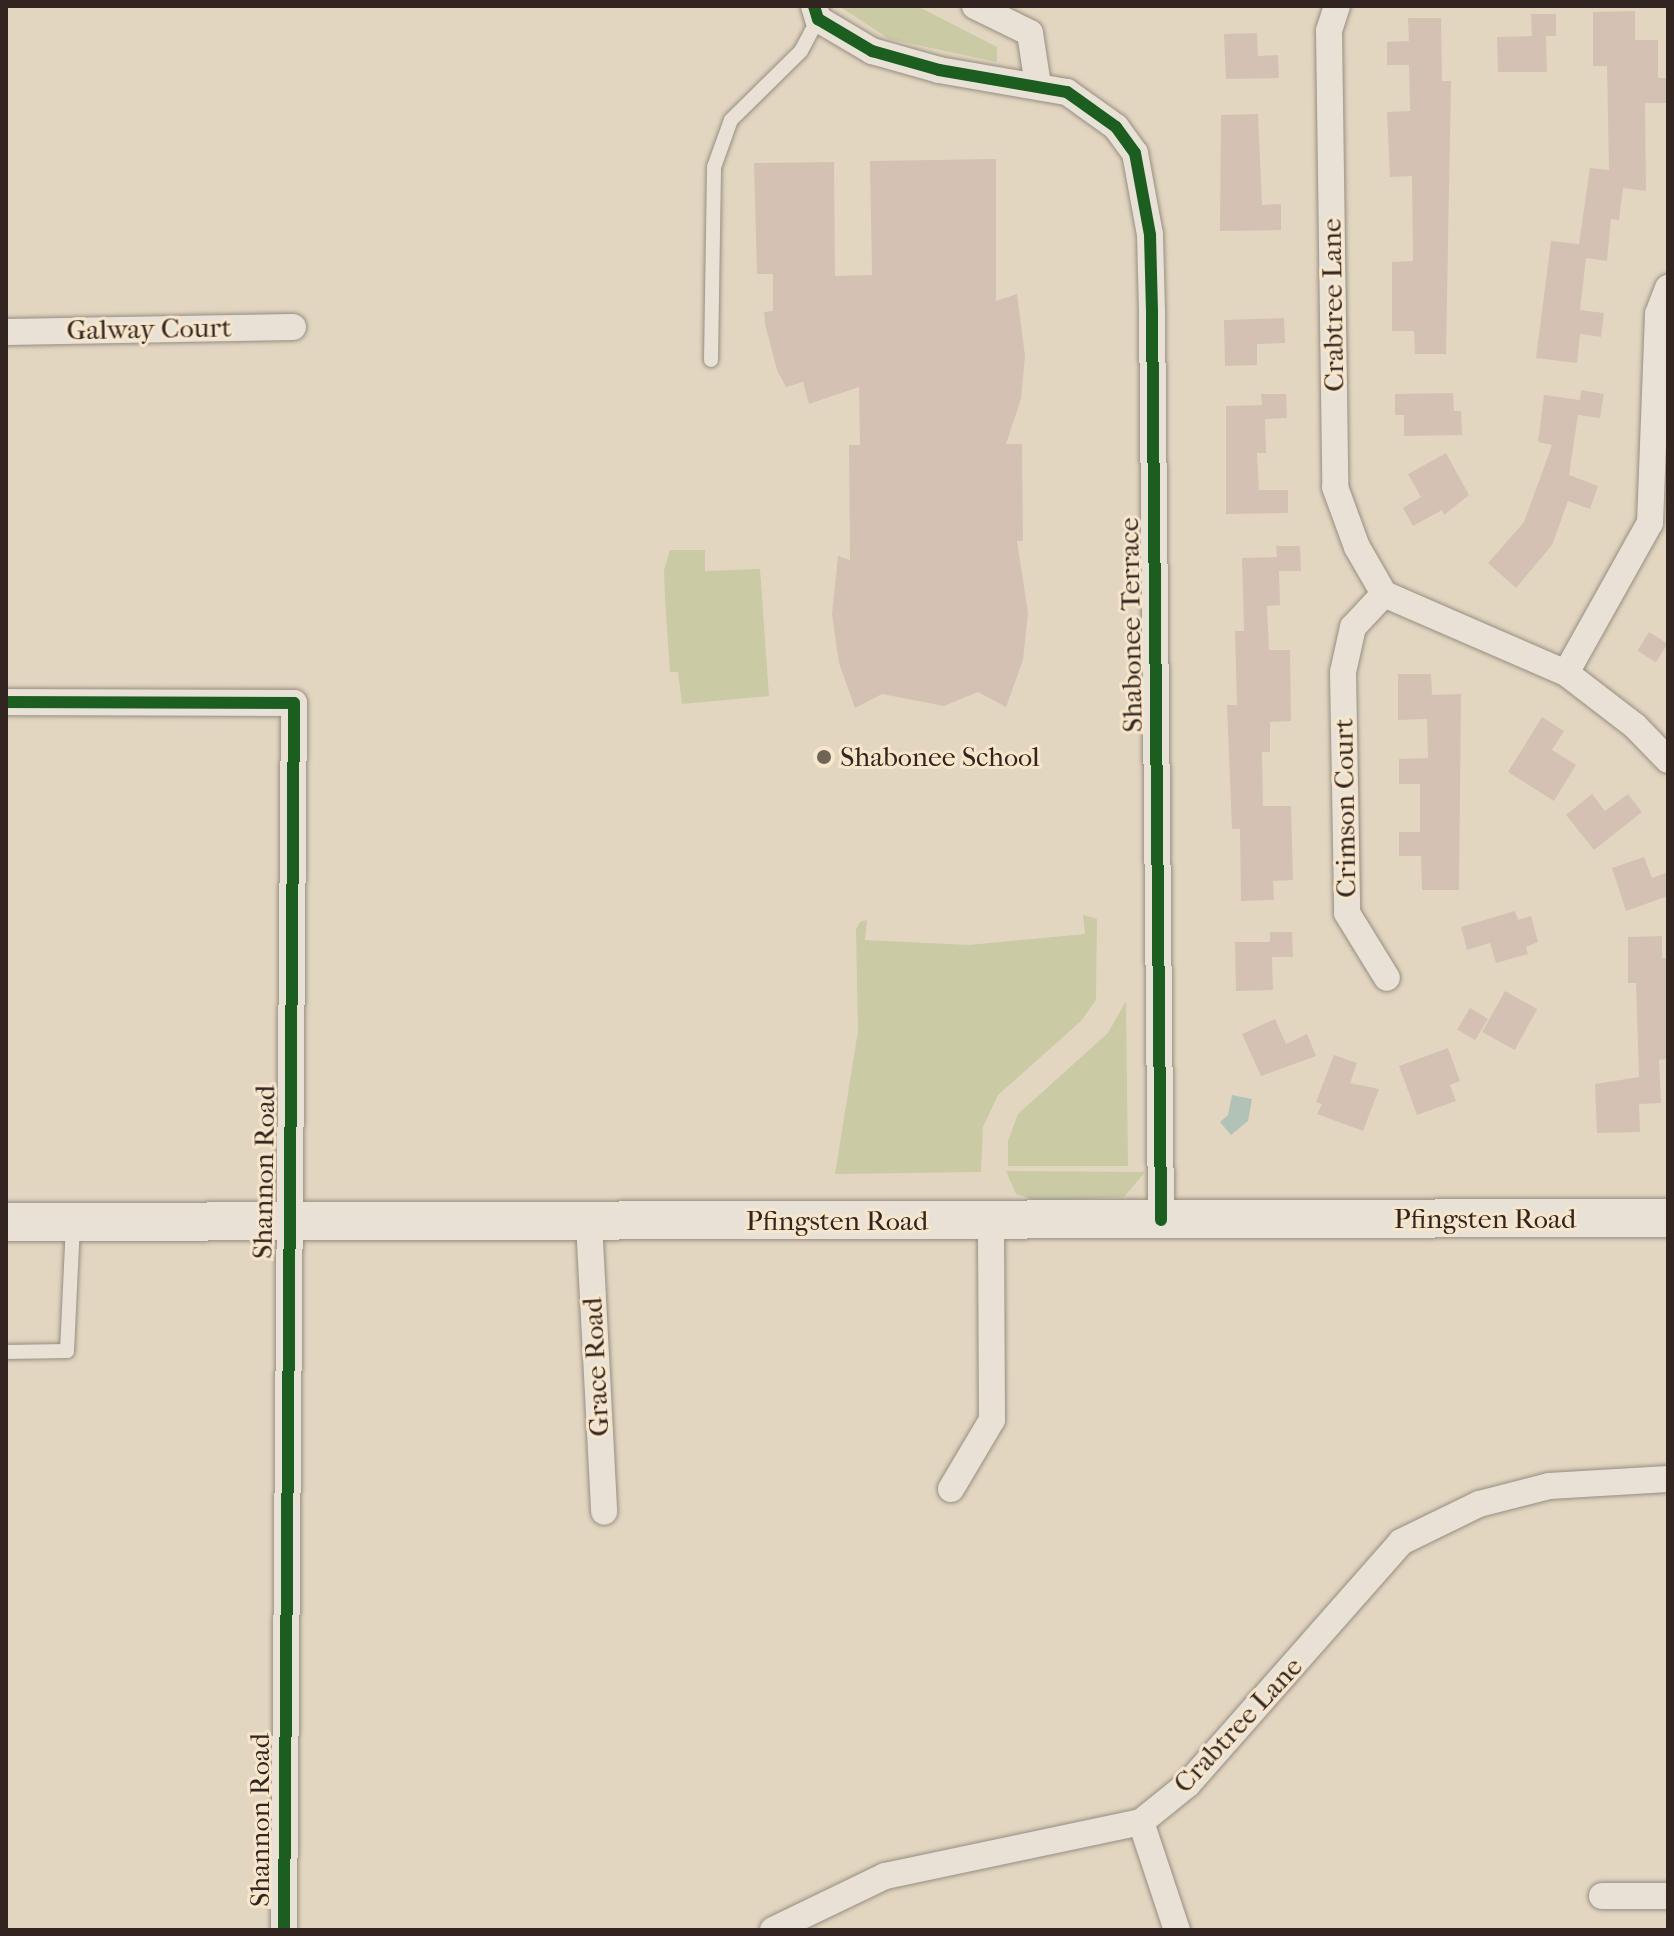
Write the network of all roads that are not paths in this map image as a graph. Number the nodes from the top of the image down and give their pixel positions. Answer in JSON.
{"nodes":[{"id":1,"x":975,"y":6,"type":"edge"},
{"id":2,"x":1337,"y":6,"type":"edge"},
{"id":3,"x":816,"y":13,"type":"edge"},
{"id":4,"x":1038,"y":85,"type":"junction"},
{"id":5,"x":1668,"y":288,"type":"edge"},
{"id":6,"x":293,"y":327,"type":"dead end"},
{"id":7,"x":6,"y":332,"type":"edge"},
{"id":8,"x":711,"y":360,"type":"dead end"},
{"id":9,"x":1384,"y":594,"type":"junction"},
{"id":10,"x":1566,"y":673,"type":"junction"},
{"id":11,"x":6,"y":702,"type":"edge"},
{"id":12,"x":1668,"y":760,"type":"edge"},
{"id":13,"x":1387,"y":978,"type":"dead end"},
{"id":14,"x":1668,"y":1218,"type":"edge"},
{"id":15,"x":991,"y":1220,"type":"junction"},
{"id":16,"x":1161,"y":1220,"type":"junction"},
{"id":17,"x":6,"y":1222,"type":"edge"},
{"id":18,"x":73,"y":1222,"type":"junction"},
{"id":19,"x":589,"y":1222,"type":"junction"},
{"id":20,"x":286,"y":1224,"type":"junction"},
{"id":21,"x":6,"y":1352,"type":"edge"},
{"id":22,"x":1668,"y":1479,"type":"edge"},
{"id":23,"x":951,"y":1489,"type":"dead end"},
{"id":24,"x":604,"y":1512,"type":"dead end"},
{"id":25,"x":1141,"y":1822,"type":"junction"},
{"id":26,"x":1602,"y":1896,"type":"dead end"},
{"id":27,"x":1668,"y":1896,"type":"edge"},
{"id":28,"x":284,"y":1930,"type":"edge"},
{"id":29,"x":773,"y":1930,"type":"edge"},
{"id":30,"x":1177,"y":1930,"type":"edge"}],
"edges":[{"from":1,"to":4,"type":"street"},
{"from":2,"to":9,"type":"street","name":"Crabtree Lane"},
{"from":3,"to":4,"type":"street","name":"Shabonee Terrace"},
{"from":3,"to":8,"type":"lane"},
{"from":4,"to":16,"type":"street","name":"Shabonee Terrace"},
{"from":5,"to":10,"type":"street"},
{"from":6,"to":7,"type":"street","name":"Galway Court"},
{"from":9,"to":10,"type":"street"},
{"from":9,"to":13,"type":"street","name":"Crimson Court"},
{"from":10,"to":12,"type":"street"},
{"from":11,"to":20,"type":"street","name":"Shannon Road"},
{"from":14,"to":16,"type":"main road","name":"Pfingsten Road"},
{"from":15,"to":16,"type":"main road","name":"Pfingsten Road"},
{"from":15,"to":19,"type":"main road","name":"Pfingsten Road"},
{"from":15,"to":23,"type":"street"},
{"from":17,"to":18,"type":"main road","name":"Pfingsten Road"},
{"from":18,"to":20,"type":"main road","name":"Pfingsten Road"},
{"from":18,"to":21,"type":"lane"},
{"from":19,"to":20,"type":"main road","name":"Pfingsten Road"},
{"from":19,"to":24,"type":"street","name":"Grace Road"},
{"from":20,"to":28,"type":"street","name":"Shannon Road"},
{"from":22,"to":25,"type":"street","name":"Crabtree Lane"},
{"from":25,"to":29,"type":"street","name":"Crabtree Lane"},
{"from":25,"to":30,"type":"street"},
{"from":26,"to":27,"type":"street"}]}
